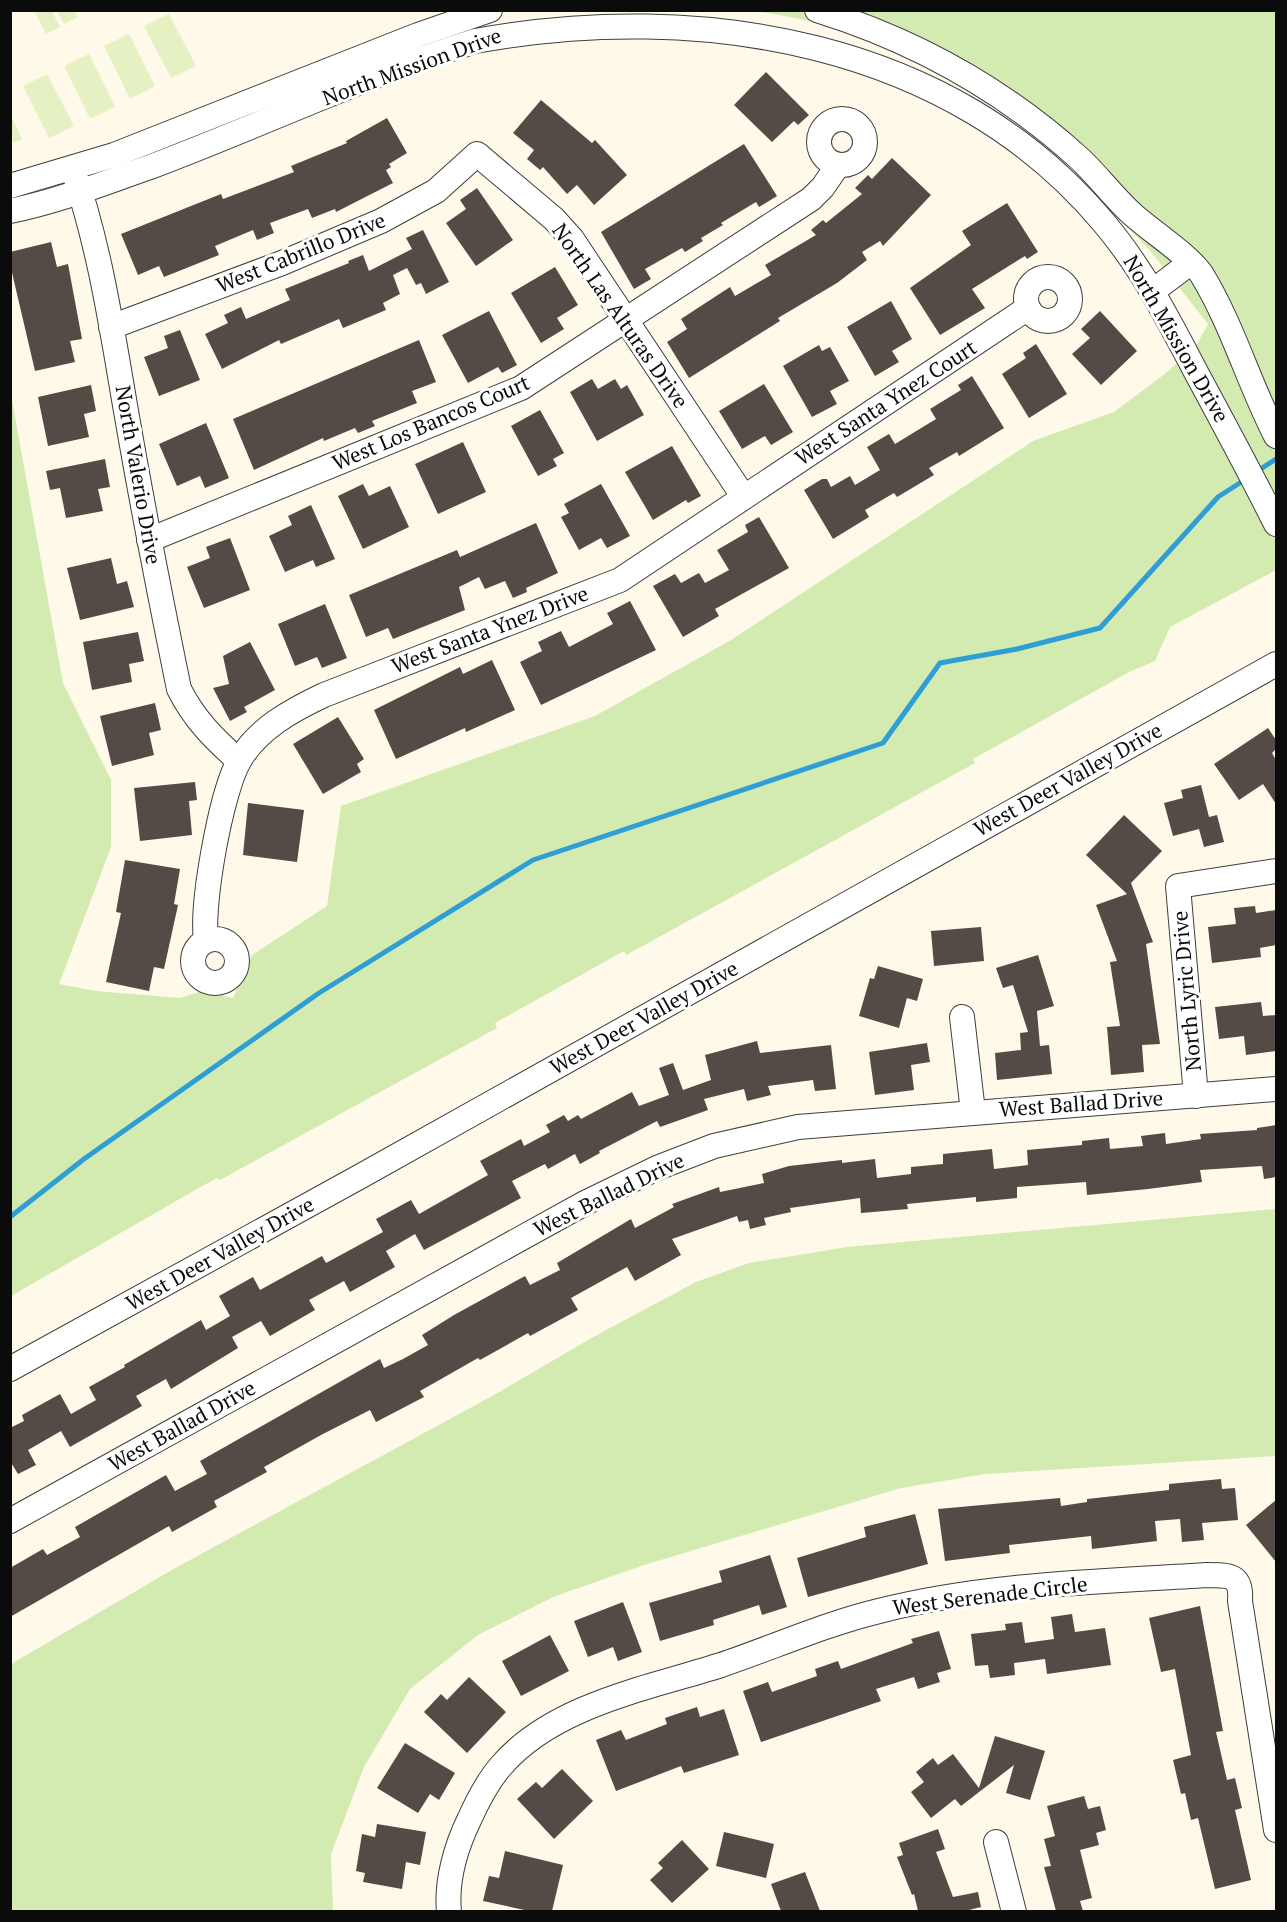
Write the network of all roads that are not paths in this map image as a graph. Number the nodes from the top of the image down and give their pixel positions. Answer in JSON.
{"nodes":[{"id":1,"x":490,"y":10,"type":"edge"},
{"id":2,"x":817,"y":10,"type":"edge"},
{"id":3,"x":663,"y":12,"type":"edge"},
{"id":4,"x":477,"y":154,"type":"joint"},
{"id":5,"x":838,"y":165,"type":"dead end"},
{"id":6,"x":77,"y":181,"type":"junction"},
{"id":7,"x":10,"y":186,"type":"edge"},
{"id":8,"x":10,"y":211,"type":"edge"},
{"id":9,"x":1195,"y":268,"type":"junction"},
{"id":10,"x":1153,"y":291,"type":"junction"},
{"id":11,"x":1028,"y":308,"type":"dead end"},
{"id":12,"x":626,"y":319,"type":"junction"},
{"id":13,"x":111,"y":327,"type":"junction"},
{"id":14,"x":1276,"y":436,"type":"edge"},
{"id":15,"x":742,"y":496,"type":"junction"},
{"id":16,"x":1276,"y":524,"type":"edge"},
{"id":17,"x":149,"y":540,"type":"junction"},
{"id":18,"x":1276,"y":664,"type":"edge"},
{"id":19,"x":239,"y":761,"type":"junction"},
{"id":20,"x":1276,"y":871,"type":"edge"},
{"id":21,"x":206,"y":940,"type":"dead end"},
{"id":22,"x":962,"y":1017,"type":"dead end"},
{"id":23,"x":1276,"y":1089,"type":"edge"},
{"id":24,"x":1196,"y":1096,"type":"junction"},
{"id":25,"x":973,"y":1112,"type":"junction"},
{"id":26,"x":10,"y":1369,"type":"edge"},
{"id":27,"x":10,"y":1521,"type":"edge"},
{"id":28,"x":1276,"y":1830,"type":"edge"},
{"id":29,"x":996,"y":1842,"type":"dead end"},
{"id":30,"x":449,"y":1911,"type":"edge"},
{"id":31,"x":1014,"y":1911,"type":"edge"}],
"edges":[{"from":1,"to":6,"type":"street","name":"North Mission Drive"},
{"from":2,"to":9,"type":"street","name":"North Mission Drive"},
{"from":3,"to":6,"type":"street","name":"North Mission Drive"},
{"from":3,"to":10,"type":"street","name":"North Mission Drive"},
{"from":4,"to":12,"type":"street","name":"North Las Alturas Drive"},
{"from":4,"to":13,"type":"street","name":"West Cabrillo Drive"},
{"from":5,"to":12,"type":"street","name":"West Los Bancos Court"},
{"from":6,"to":7,"type":"street","name":"North Mission Drive"},
{"from":6,"to":8,"type":"street","name":"North Mission Drive"},
{"from":6,"to":13,"type":"street","name":"North Valerio Drive"},
{"from":9,"to":10,"type":"street"},
{"from":9,"to":14,"type":"street","name":"North Mission Drive"},
{"from":10,"to":16,"type":"street","name":"North Mission Drive"},
{"from":11,"to":15,"type":"street","name":"West Santa Ynez Court"},
{"from":12,"to":15,"type":"street","name":"North Las Alturas Drive"},
{"from":12,"to":17,"type":"street","name":"West Los Bancos Court"},
{"from":13,"to":17,"type":"street","name":"North Valerio Drive"},
{"from":15,"to":19,"type":"street","name":"West Santa Ynez Drive"},
{"from":17,"to":19,"type":"street","name":"North Valerio Drive"},
{"from":18,"to":26,"type":"street","name":"West Deer Valley Drive"},
{"from":19,"to":21,"type":"street"},
{"from":20,"to":24,"type":"street","name":"North Lyric Drive"},
{"from":22,"to":25,"type":"street"},
{"from":23,"to":24,"type":"street","name":"West Ballad Drive"},
{"from":24,"to":25,"type":"street","name":"West Ballad Drive"},
{"from":25,"to":27,"type":"street","name":"West Ballad Drive"},
{"from":28,"to":30,"type":"street","name":"West Serenade Circle"},
{"from":29,"to":31,"type":"street"}]}
